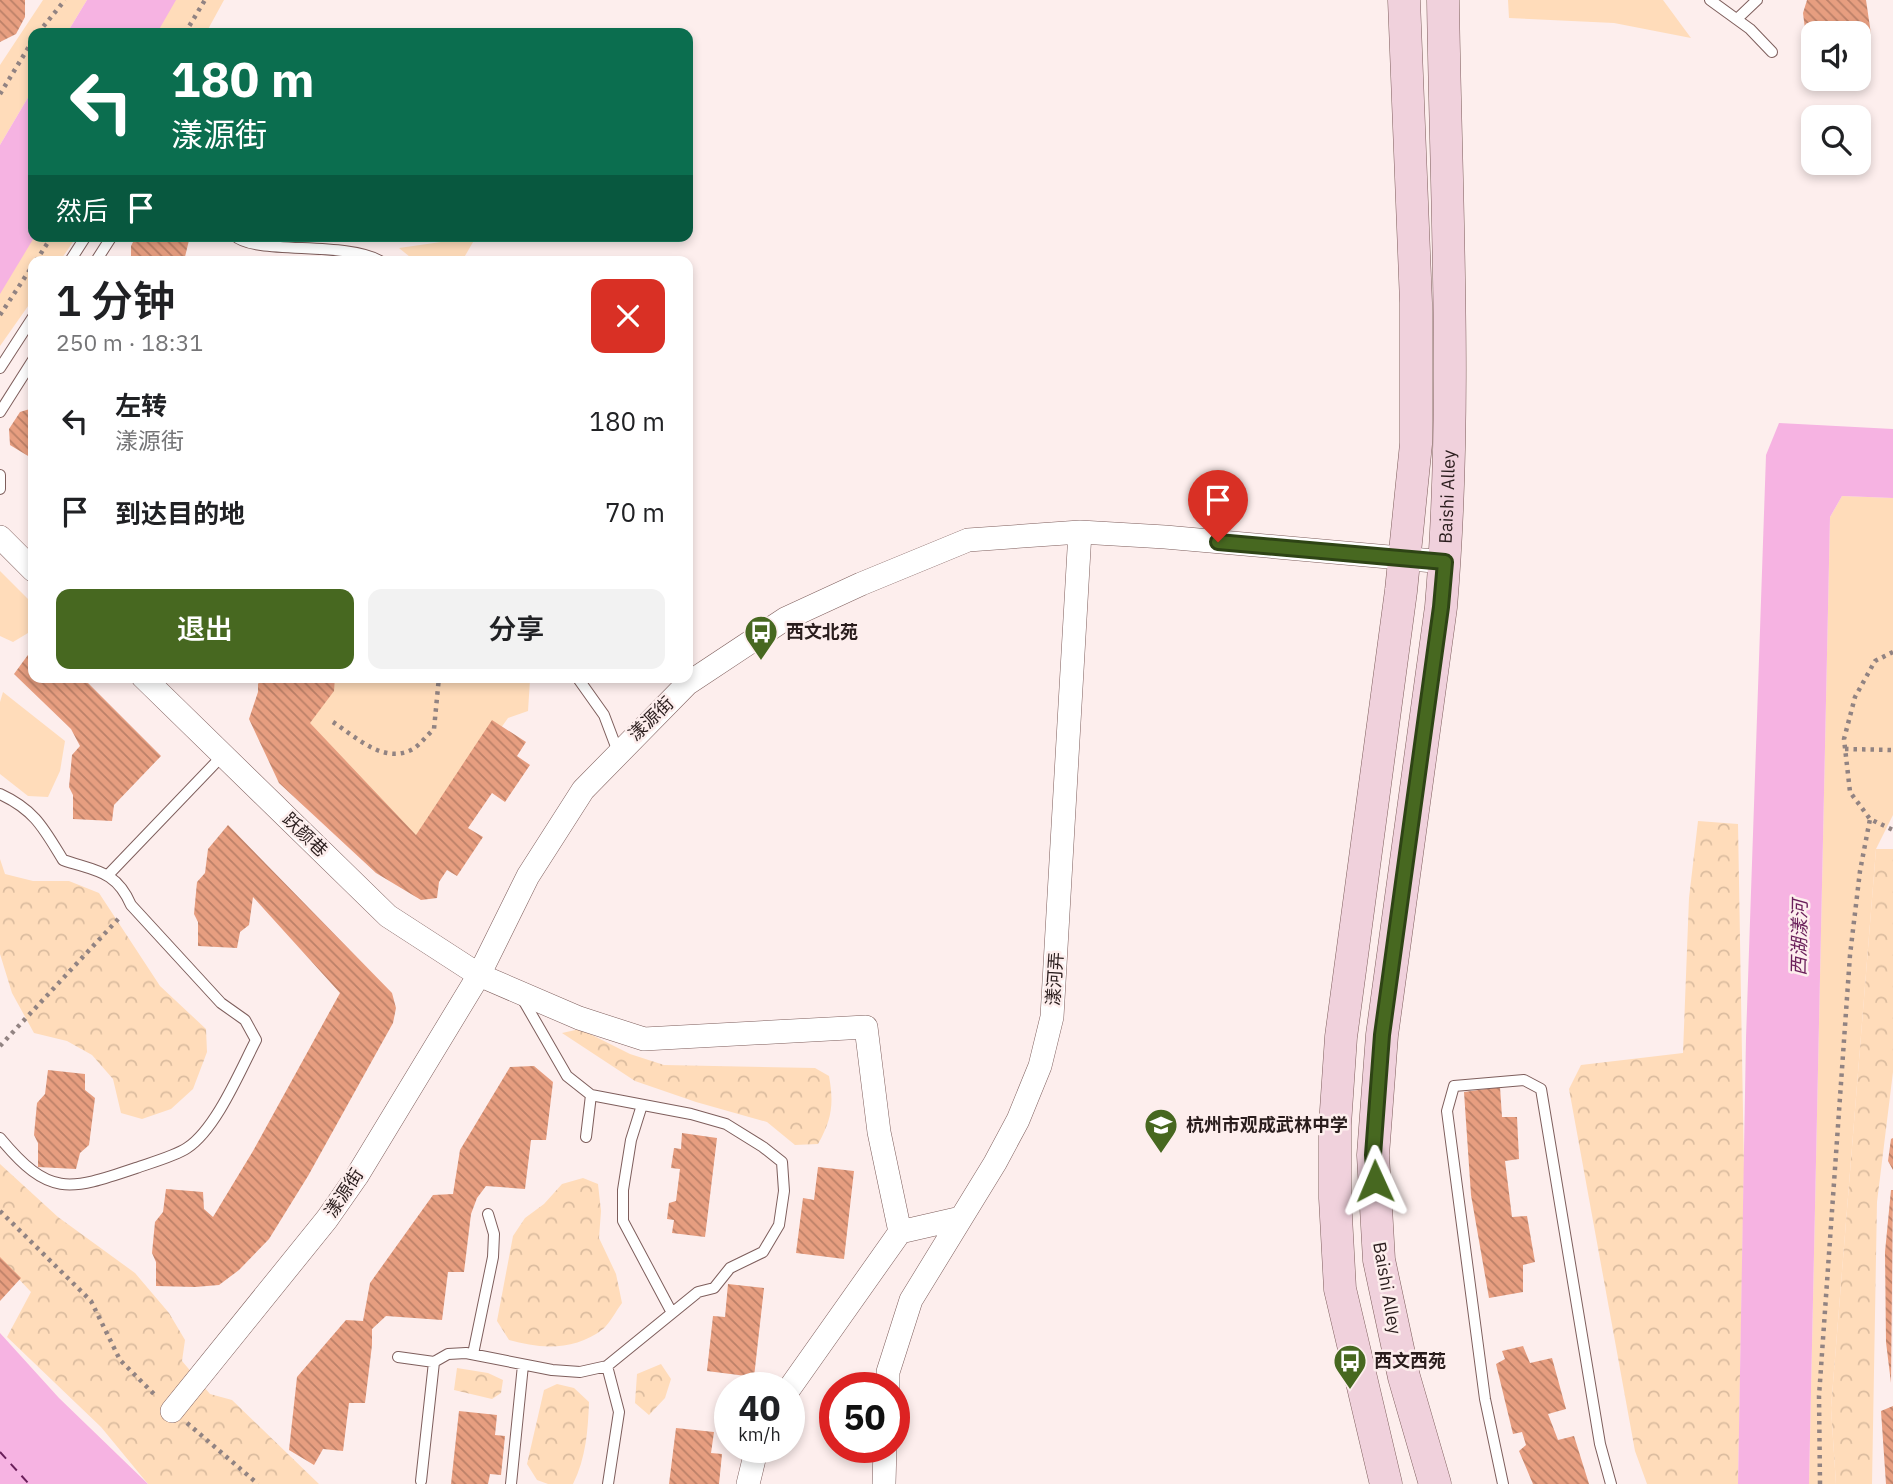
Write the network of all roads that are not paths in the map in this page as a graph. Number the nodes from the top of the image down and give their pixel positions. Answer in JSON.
{"nodes":[{"id":1,"x":1404,"y":0,"type":"edge"},
{"id":2,"x":1443,"y":0,"type":"edge"},
{"id":3,"x":1710,"y":0,"type":"edge"},
{"id":4,"x":1757,"y":0,"type":"edge"},
{"id":5,"x":1737,"y":19,"type":"junction"},
{"id":6,"x":1772,"y":52,"type":"dead end"},
{"id":7,"x":247,"y":242,"type":"edge"},
{"id":8,"x":366,"y":256,"type":"edge"},
{"id":9,"x":28,"y":325,"type":"edge"},
{"id":10,"x":0,"y":368,"type":"edge"},
{"id":11,"x":28,"y":368,"type":"edge"},
{"id":12,"x":0,"y":412,"type":"edge"},
{"id":13,"x":0,"y":475,"type":"edge"},
{"id":14,"x":0,"y":489,"type":"edge"},
{"id":15,"x":1080,"y":533,"type":"junction"},
{"id":16,"x":0,"y":537,"type":"edge"},
{"id":17,"x":1404,"y":558,"type":"junction"},
{"id":18,"x":1445,"y":562,"type":"junction"},
{"id":19,"x":28,"y":565,"type":"edge"},
{"id":20,"x":693,"y":680,"type":"edge"},
{"id":21,"x":150,"y":683,"type":"edge"},
{"id":22,"x":581,"y":683,"type":"edge"},
{"id":23,"x":689,"y":683,"type":"edge"},
{"id":24,"x":618,"y":752,"type":"junction"},
{"id":25,"x":223,"y":755,"type":"junction"},
{"id":26,"x":0,"y":794,"type":"edge"},
{"id":27,"x":108,"y":875,"type":"junction"},
{"id":28,"x":479,"y":975,"type":"junction"},
{"id":29,"x":518,"y":992,"type":"junction"},
{"id":30,"x":591,"y":1095,"type":"junction"},
{"id":31,"x":642,"y":1105,"type":"junction"},
{"id":32,"x":586,"y":1137,"type":"dead end"},
{"id":33,"x":0,"y":1138,"type":"edge"},
{"id":34,"x":488,"y":1213,"type":"dead end"},
{"id":35,"x":961,"y":1218,"type":"junction"},
{"id":36,"x":900,"y":1232,"type":"junction"},
{"id":37,"x":672,"y":1313,"type":"junction"},
{"id":38,"x":473,"y":1354,"type":"junction"},
{"id":39,"x":398,"y":1357,"type":"dead end"},
{"id":40,"x":434,"y":1362,"type":"junction"},
{"id":41,"x":523,"y":1365,"type":"junction"},
{"id":42,"x":607,"y":1366,"type":"junction"},
{"id":43,"x":800,"y":1372,"type":"edge"},
{"id":44,"x":888,"y":1372,"type":"edge"},
{"id":45,"x":172,"y":1411,"type":"road end"},
{"id":46,"x":753,"y":1463,"type":"edge"},
{"id":47,"x":885,"y":1463,"type":"edge"},
{"id":48,"x":421,"y":1482,"type":"dead end"},
{"id":49,"x":610,"y":1483,"type":"edge"},
{"id":50,"x":511,"y":1484,"type":"edge"},
{"id":51,"x":748,"y":1484,"type":"edge"},
{"id":52,"x":884,"y":1484,"type":"edge"},
{"id":53,"x":1386,"y":1484,"type":"edge"},
{"id":54,"x":1435,"y":1484,"type":"edge"},
{"id":55,"x":1503,"y":1484,"type":"edge"},
{"id":56,"x":1611,"y":1484,"type":"edge"}],
"edges":[{"from":1,"to":17,"type":"main road","name":"Baishi Alley"},
{"from":2,"to":18,"type":"main road","name":"Baishi Alley"},
{"from":3,"to":5,"type":"lane"},
{"from":4,"to":5,"type":"lane"},
{"from":5,"to":6,"type":"lane"},
{"from":7,"to":8,"type":"lane"},
{"from":9,"to":10,"type":"lane"},
{"from":11,"to":12,"type":"lane"},
{"from":13,"to":14,"type":"lane"},
{"from":15,"to":17,"type":"street","name":"漾源街"},
{"from":15,"to":20,"type":"street","name":"漾源街"},
{"from":15,"to":35,"type":"street","name":"漾河弄"},
{"from":16,"to":19,"type":"street"},
{"from":17,"to":18,"type":"street","name":"漾源街"},
{"from":17,"to":53,"type":"main road","name":"Baishi Alley"},
{"from":18,"to":54,"type":"main road","name":"Baishi Alley"},
{"from":21,"to":25,"type":"street","name":"跃颜巷"},
{"from":22,"to":24,"type":"lane"},
{"from":23,"to":24,"type":"street","name":"漾源街"},
{"from":24,"to":28,"type":"street","name":"漾源街"},
{"from":25,"to":27,"type":"lane"},
{"from":25,"to":28,"type":"street","name":"跃颜巷"},
{"from":26,"to":27,"type":"lane"},
{"from":27,"to":33,"type":"lane"},
{"from":28,"to":29,"type":"street","name":"跃颜巷"},
{"from":28,"to":45,"type":"street","name":"漾源街"},
{"from":29,"to":30,"type":"lane"},
{"from":29,"to":36,"type":"street","name":"跃颜巷"},
{"from":30,"to":31,"type":"lane"},
{"from":30,"to":32,"type":"lane"},
{"from":31,"to":37,"type":"lane"},
{"from":31,"to":37,"type":"lane"},
{"from":34,"to":38,"type":"lane"},
{"from":35,"to":36,"type":"street"},
{"from":35,"to":44,"type":"street","name":"漾河弄"},
{"from":36,"to":43,"type":"street"},
{"from":37,"to":42,"type":"lane"},
{"from":38,"to":40,"type":"lane"},
{"from":38,"to":41,"type":"lane"},
{"from":39,"to":40,"type":"lane"},
{"from":40,"to":48,"type":"lane"},
{"from":41,"to":42,"type":"lane"},
{"from":41,"to":50,"type":"lane"},
{"from":42,"to":49,"type":"lane"},
{"from":46,"to":51,"type":"street"},
{"from":47,"to":52,"type":"street"},
{"from":55,"to":56,"type":"lane"}]}
